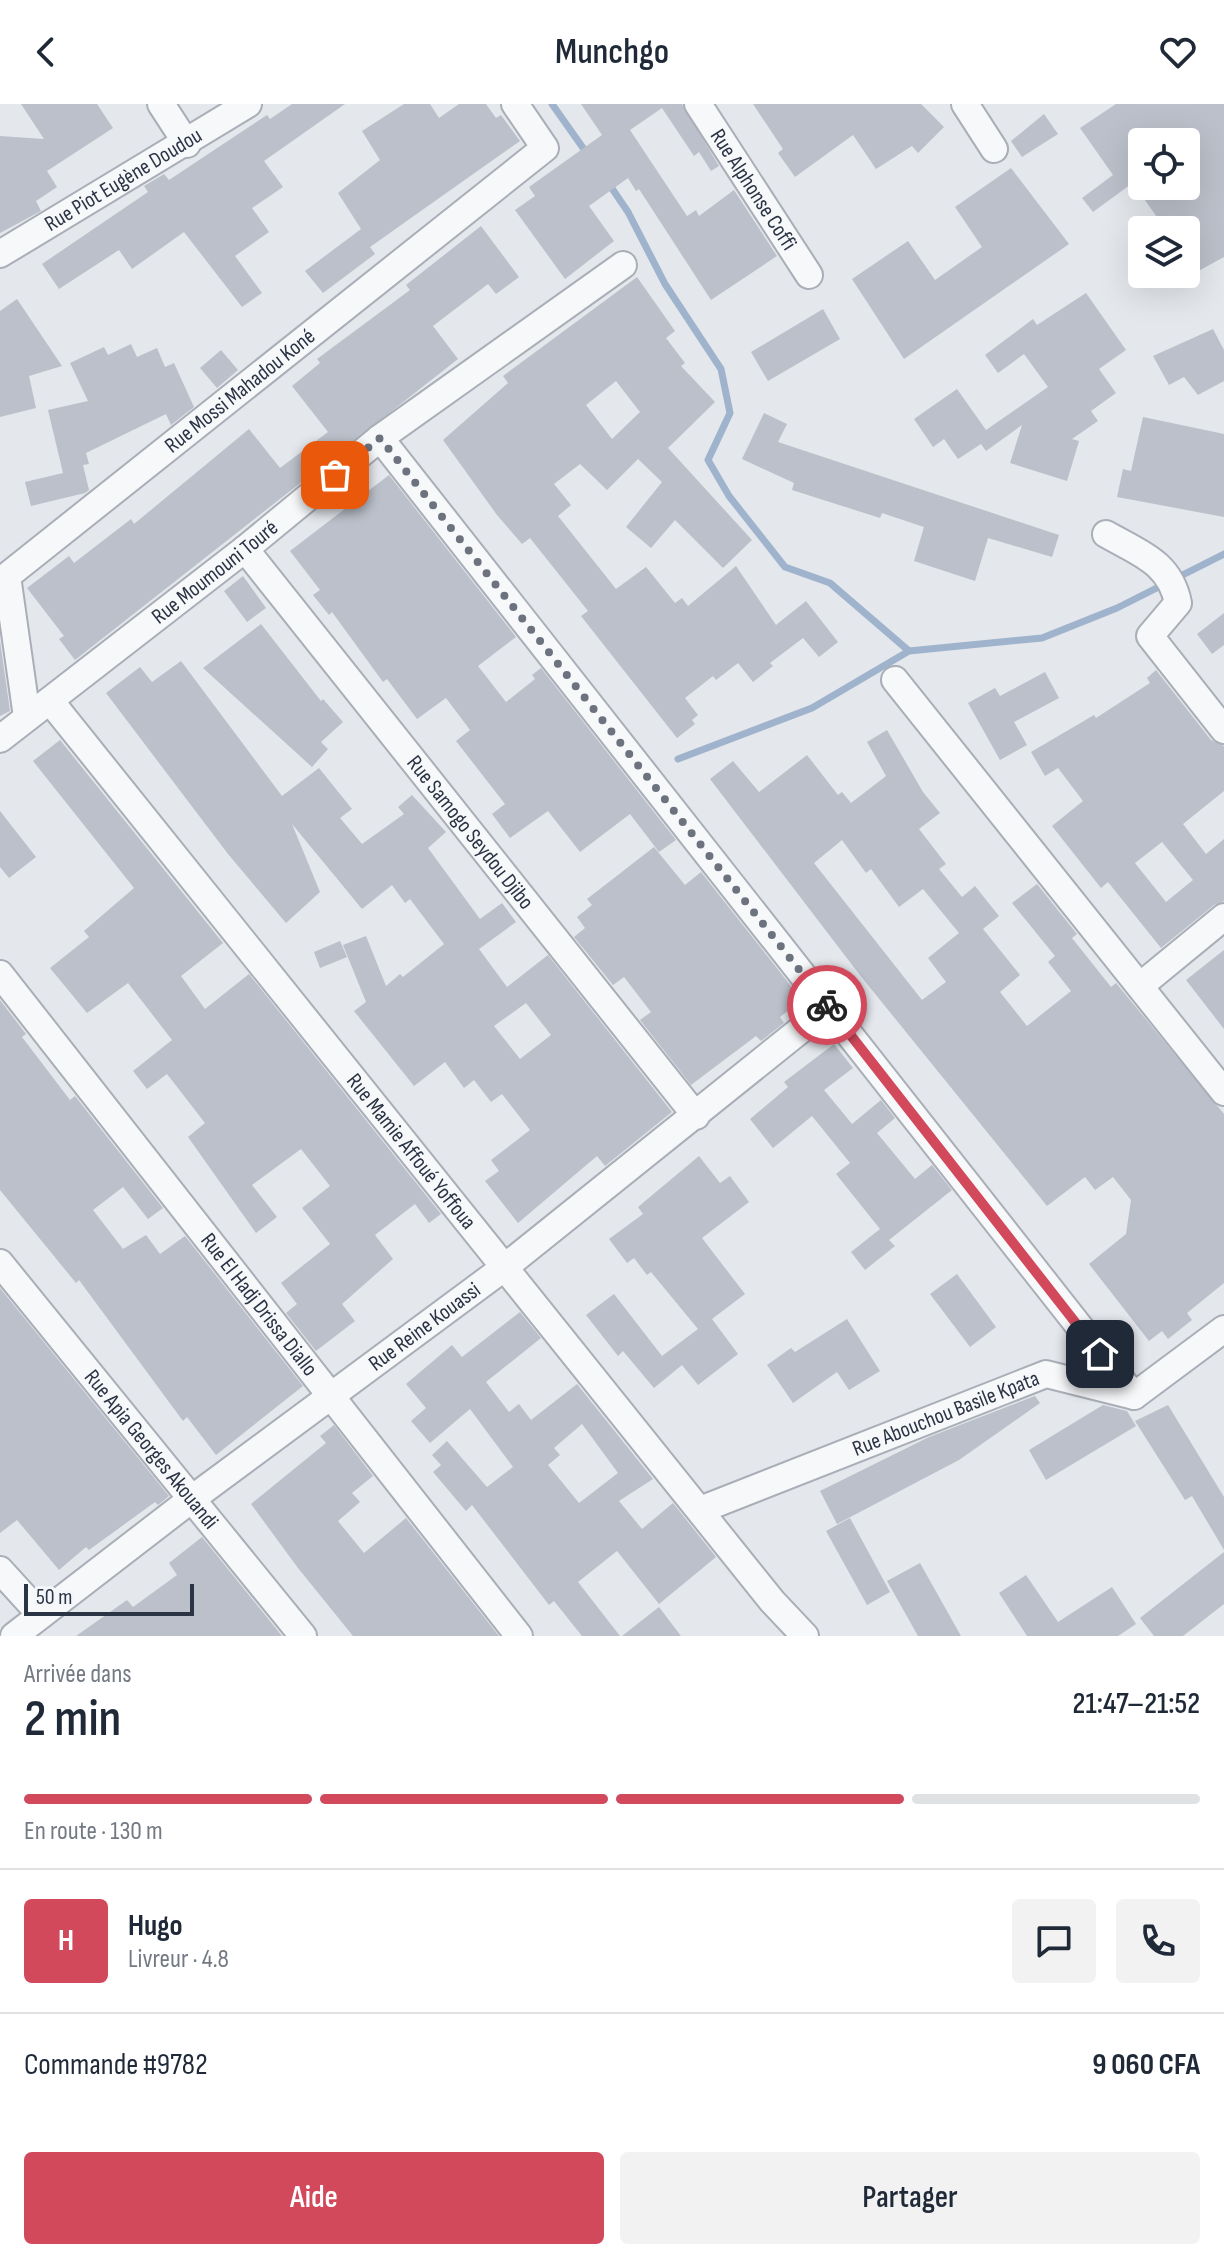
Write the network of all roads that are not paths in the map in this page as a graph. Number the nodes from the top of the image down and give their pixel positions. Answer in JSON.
{"nodes":[{"id":1,"x":161,"y":104,"type":"edge"},
{"id":2,"x":248,"y":104,"type":"edge"},
{"id":3,"x":515,"y":104,"type":"edge"},
{"id":4,"x":698,"y":104,"type":"edge"},
{"id":5,"x":965,"y":104,"type":"edge"},
{"id":6,"x":187,"y":144,"type":"junction"},
{"id":7,"x":994,"y":149,"type":"dead end"},
{"id":8,"x":0,"y":254,"type":"edge"},
{"id":9,"x":623,"y":265,"type":"dead end"},
{"id":10,"x":809,"y":275,"type":"dead end"},
{"id":11,"x":380,"y":438,"type":"junction"},
{"id":12,"x":1106,"y":534,"type":"dead end"},
{"id":13,"x":245,"y":549,"type":"junction"},
{"id":14,"x":895,"y":680,"type":"dead end"},
{"id":15,"x":51,"y":702,"type":"junction"},
{"id":16,"x":27,"y":717,"type":"junction"},
{"id":17,"x":1224,"y":730,"type":"edge"},
{"id":18,"x":0,"y":739,"type":"edge"},
{"id":19,"x":1224,"y":917,"type":"edge"},
{"id":20,"x":0,"y":974,"type":"edge"},
{"id":21,"x":1140,"y":986,"type":"junction"},
{"id":22,"x":829,"y":1007,"type":"junction"},
{"id":23,"x":1224,"y":1092,"type":"edge"},
{"id":24,"x":696,"y":1116,"type":"junction"},
{"id":25,"x":0,"y":1263,"type":"edge"},
{"id":26,"x":505,"y":1267,"type":"junction"},
{"id":27,"x":1224,"y":1329,"type":"edge"},
{"id":28,"x":1134,"y":1396,"type":"junction"},
{"id":29,"x":331,"y":1398,"type":"junction"},
{"id":30,"x":193,"y":1498,"type":"junction"},
{"id":31,"x":700,"y":1510,"type":"junction"},
{"id":32,"x":0,"y":1570,"type":"edge"},
{"id":33,"x":41,"y":1615,"type":"junction"},
{"id":34,"x":14,"y":1636,"type":"edge"},
{"id":35,"x":303,"y":1636,"type":"edge"},
{"id":36,"x":519,"y":1636,"type":"edge"},
{"id":37,"x":805,"y":1636,"type":"edge"}],
"edges":[{"from":1,"to":6,"type":"street"},
{"from":2,"to":6,"type":"street","name":"Rue Piot Eugène Doudou"},
{"from":3,"to":16,"type":"street","name":"Rue Mossi Mahadou Koné"},
{"from":4,"to":10,"type":"street","name":"Rue Alphonse Coffi"},
{"from":5,"to":7,"type":"street"},
{"from":6,"to":8,"type":"street","name":"Rue Piot Eugène Doudou"},
{"from":9,"to":11,"type":"street","name":"Rue Moumouni Touré"},
{"from":11,"to":13,"type":"street","name":"Rue Moumouni Touré"},
{"from":11,"to":22,"type":"street"},
{"from":12,"to":17,"type":"street"},
{"from":13,"to":15,"type":"street","name":"Rue Moumouni Touré"},
{"from":13,"to":24,"type":"street","name":"Rue Samogo Seydou Djibo"},
{"from":14,"to":21,"type":"street"},
{"from":15,"to":16,"type":"street","name":"Rue Moumouni Touré"},
{"from":15,"to":26,"type":"street","name":"Rue Mamie Affoué Yoffoua"},
{"from":16,"to":18,"type":"street","name":"Rue Moumouni Touré"},
{"from":19,"to":21,"type":"street"},
{"from":20,"to":29,"type":"street","name":"Rue El Hadj Drissa Diallo"},
{"from":21,"to":23,"type":"street"},
{"from":22,"to":24,"type":"street","name":"Rue Reine Kouassi"},
{"from":22,"to":28,"type":"street"},
{"from":24,"to":26,"type":"street","name":"Rue Reine Kouassi"},
{"from":25,"to":30,"type":"street","name":"Rue Apia Georges Akouandi"},
{"from":26,"to":29,"type":"street","name":"Rue Reine Kouassi"},
{"from":26,"to":31,"type":"street","name":"Rue Mamie Affoué Yoffoua"},
{"from":27,"to":28,"type":"street"},
{"from":28,"to":31,"type":"street","name":"Rue Abouchou Basile Kpata"},
{"from":29,"to":30,"type":"street","name":"Rue Reine Kouassi"},
{"from":29,"to":36,"type":"street","name":"Rue El Hadj Drissa Diallo"},
{"from":30,"to":33,"type":"street","name":"Rue Reine Kouassi"},
{"from":30,"to":35,"type":"street","name":"Rue Apia Georges Akouandi"},
{"from":31,"to":37,"type":"street","name":"Rue Mamie Affoué Yoffoua"},
{"from":32,"to":33,"type":"street"},
{"from":33,"to":34,"type":"street","name":"Rue Reine Kouassi"}]}
